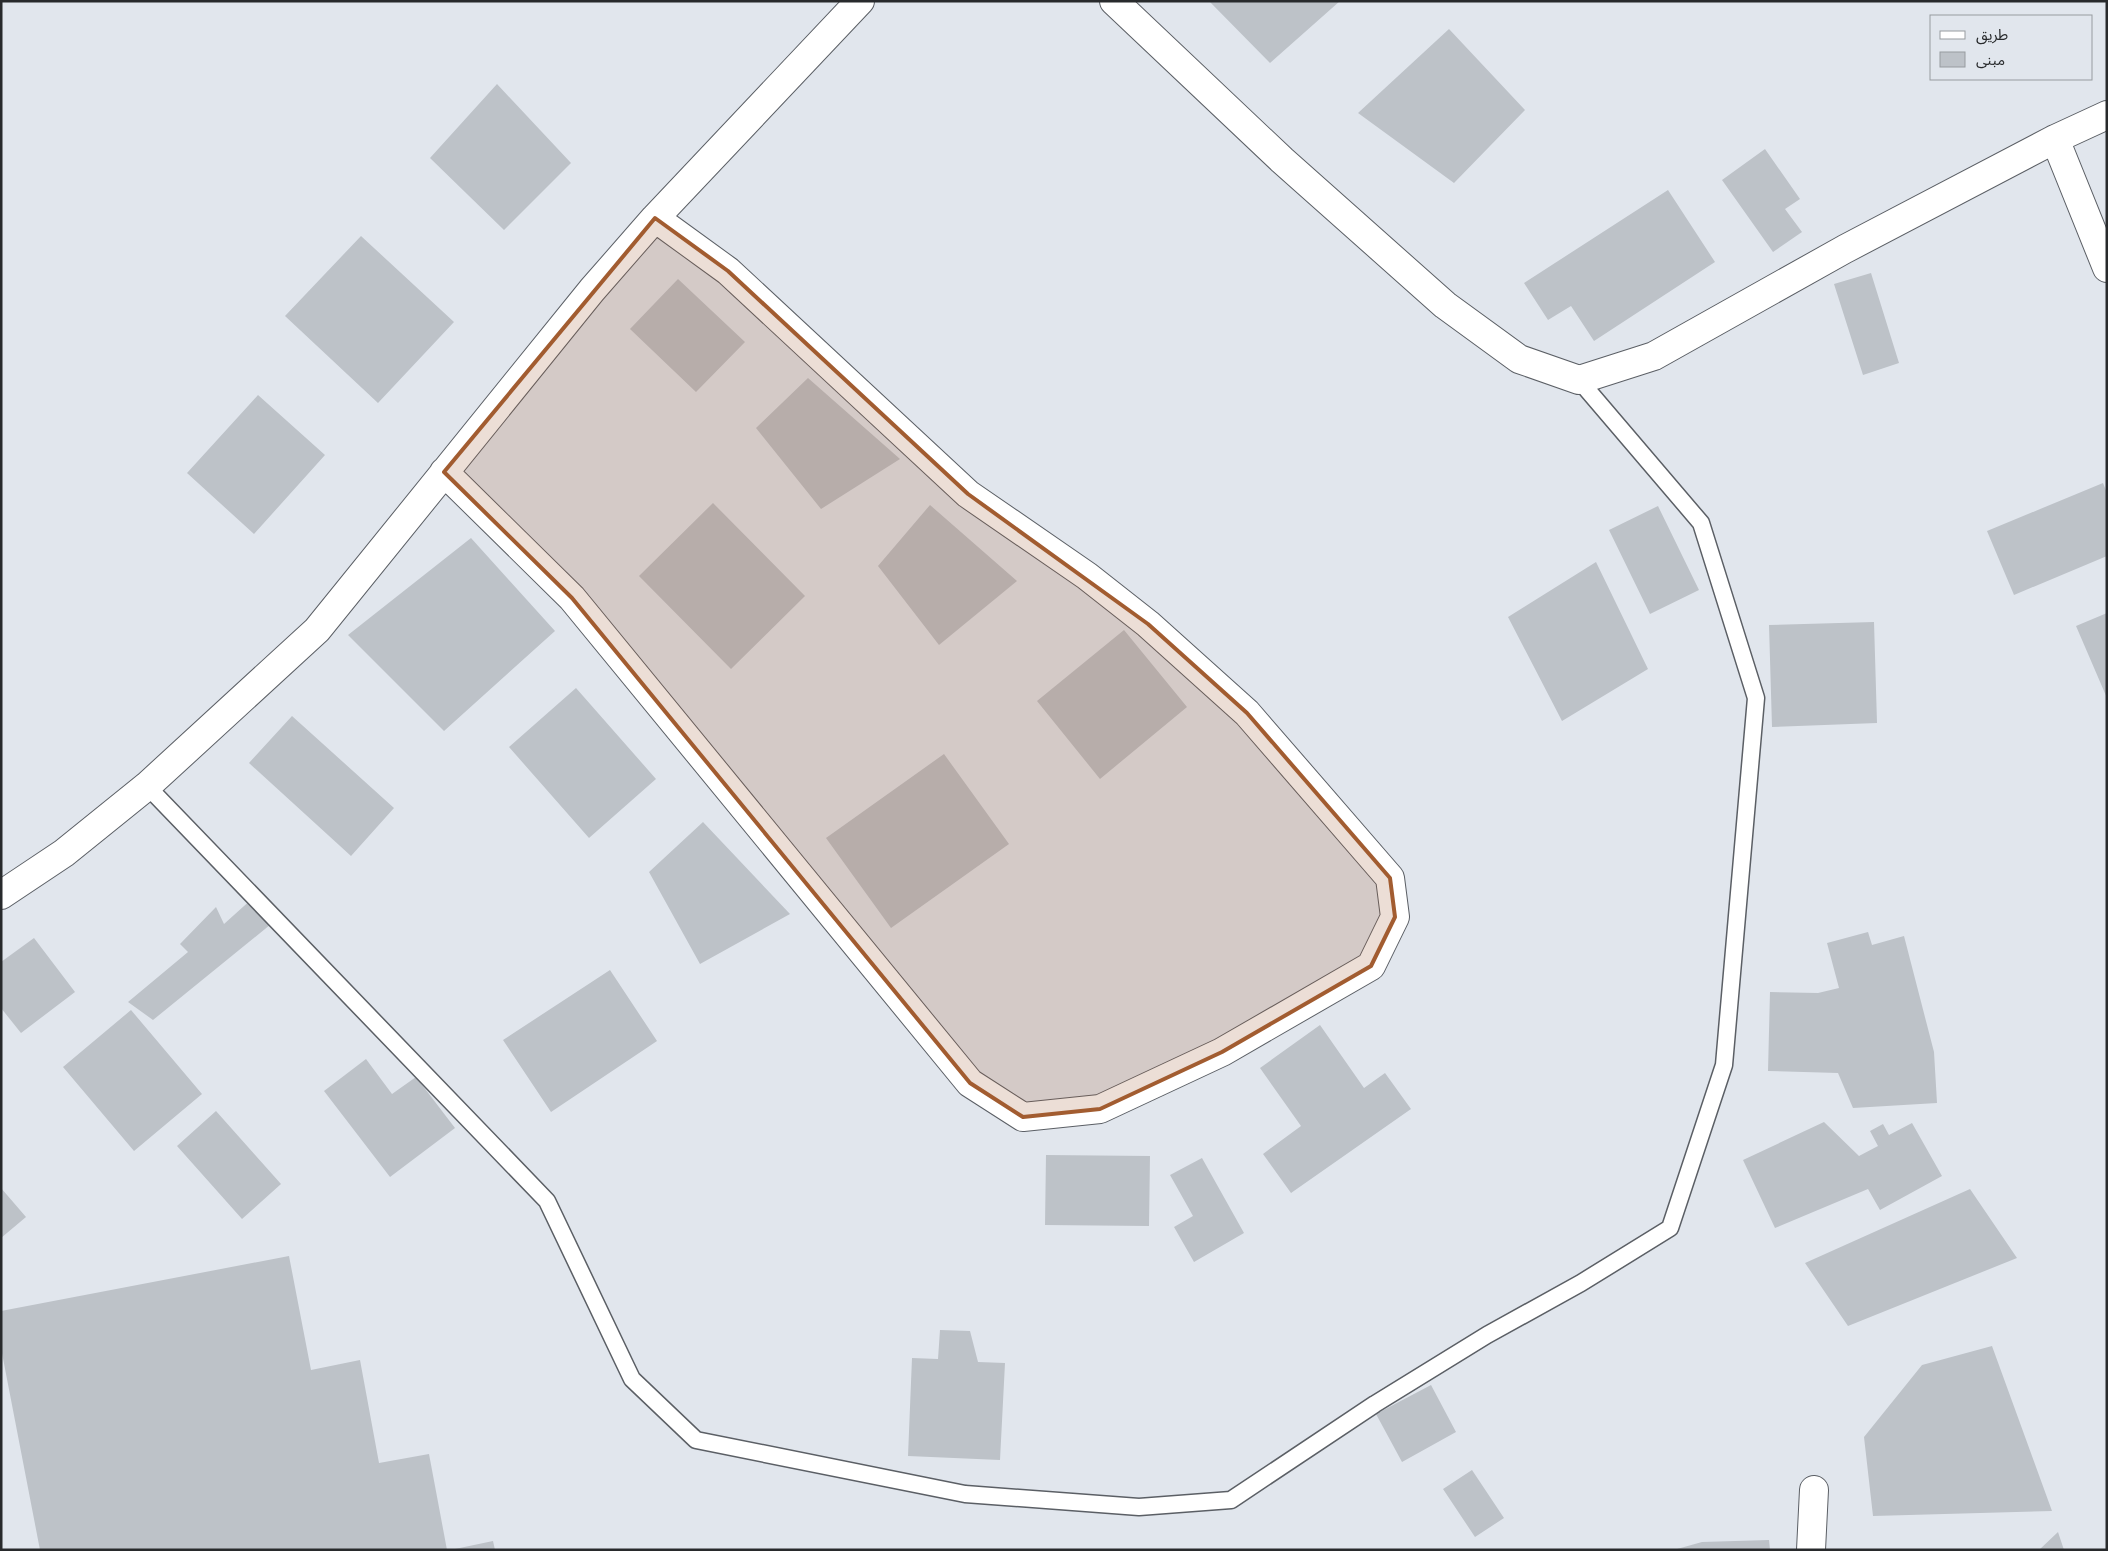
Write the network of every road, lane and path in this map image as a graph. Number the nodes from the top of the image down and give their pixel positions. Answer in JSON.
{"nodes":[{"id":1,"x":860,"y":1,"type":"edge"},
{"id":2,"x":1114,"y":1,"type":"edge"},
{"id":3,"x":2107,"y":115,"type":"edge"},
{"id":4,"x":2055,"y":139,"type":"junction"},
{"id":5,"x":655,"y":218,"type":"junction"},
{"id":6,"x":2107,"y":268,"type":"edge"},
{"id":7,"x":1579,"y":380,"type":"junction"},
{"id":8,"x":444,"y":472,"type":"junction"},
{"id":9,"x":148,"y":786,"type":"junction"},
{"id":10,"x":1,"y":896,"type":"edge"},
{"id":11,"x":1814,"y":1490,"type":"dead end"},
{"id":12,"x":1811,"y":1550,"type":"edge"}],
"edges":[{"from":1,"to":5,"type":"street"},
{"from":2,"to":7,"type":"street"},
{"from":3,"to":4,"type":"street"},
{"from":4,"to":6,"type":"street"},
{"from":4,"to":7,"type":"street"},
{"from":5,"to":8,"type":"street"},
{"from":5,"to":8,"type":"street"},
{"from":7,"to":9,"type":"lane"},
{"from":8,"to":9,"type":"street"},
{"from":9,"to":10,"type":"street"},
{"from":11,"to":12,"type":"street"}]}
